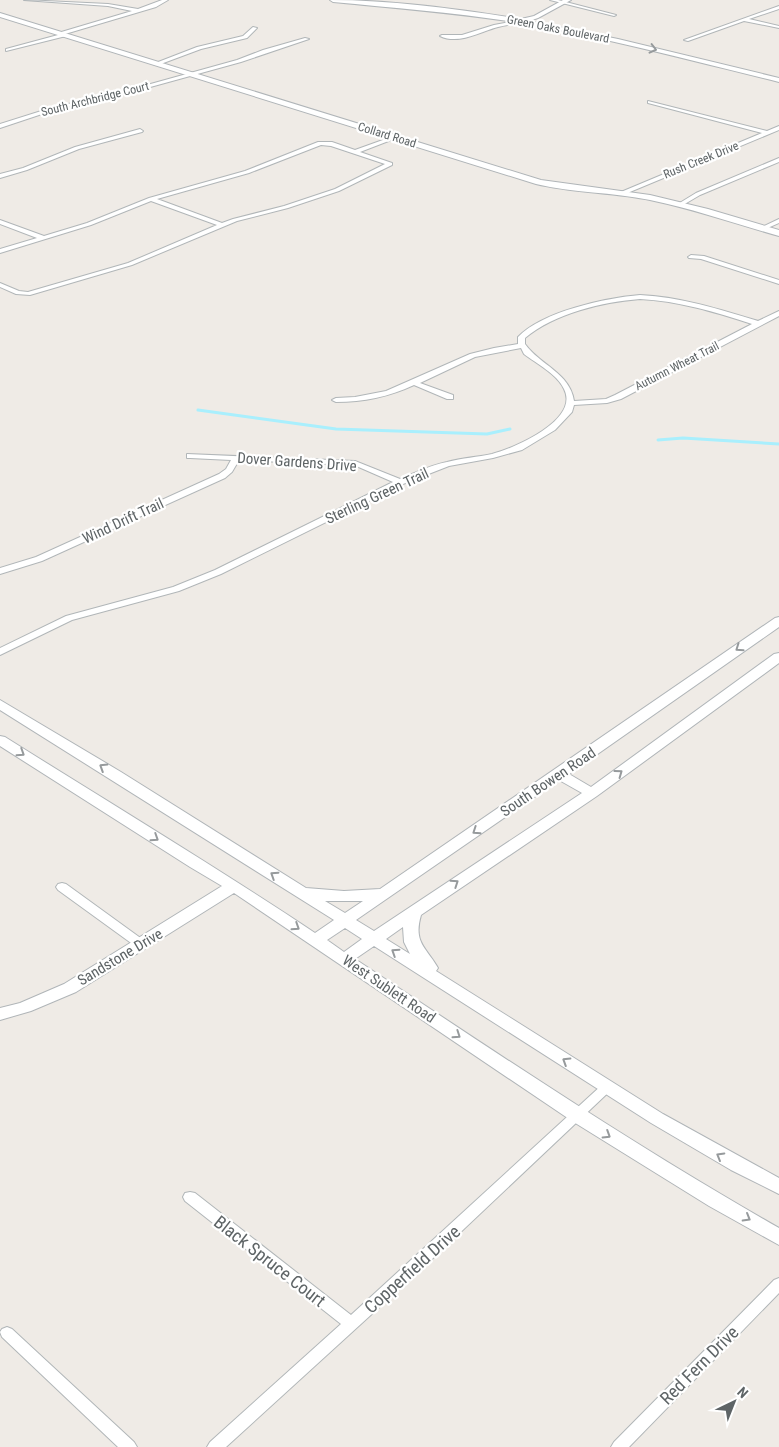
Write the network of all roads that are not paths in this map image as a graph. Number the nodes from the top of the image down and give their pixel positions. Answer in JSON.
{"nodes":[{"id":1,"x":26,"y":0,"type":"edge"},
{"id":2,"x":166,"y":0,"type":"edge"},
{"id":3,"x":333,"y":0,"type":"edge"},
{"id":4,"x":386,"y":0,"type":"edge"},
{"id":5,"x":552,"y":0,"type":"edge"},
{"id":6,"x":566,"y":1,"type":"edge"},
{"id":7,"x":57,"y":2,"type":"junction"},
{"id":8,"x":779,"y":7,"type":"edge"},
{"id":9,"x":48,"y":8,"type":"dead end"},
{"id":10,"x":447,"y":9,"type":"junction"},
{"id":11,"x":139,"y":11,"type":"junction"},
{"id":12,"x":614,"y":15,"type":"dead end"},
{"id":13,"x":0,"y":16,"type":"edge"},
{"id":14,"x":536,"y":17,"type":"junction"},
{"id":15,"x":744,"y":19,"type":"junction"},
{"id":16,"x":520,"y":21,"type":"junction"},
{"id":17,"x":779,"y":27,"type":"edge"},
{"id":18,"x":255,"y":28,"type":"dead end"},
{"id":19,"x":62,"y":35,"type":"junction"},
{"id":20,"x":442,"y":36,"type":"dead end"},
{"id":21,"x":307,"y":40,"type":"dead end"},
{"id":22,"x":686,"y":40,"type":"dead end"},
{"id":23,"x":8,"y":50,"type":"dead end"},
{"id":24,"x":156,"y":64,"type":"junction"},
{"id":25,"x":779,"y":72,"type":"edge"},
{"id":26,"x":190,"y":74,"type":"junction"},
{"id":27,"x":779,"y":80,"type":"edge"},
{"id":28,"x":650,"y":102,"type":"dead end"},
{"id":29,"x":0,"y":126,"type":"edge"},
{"id":30,"x":779,"y":128,"type":"edge"},
{"id":31,"x":140,"y":131,"type":"dead end"},
{"id":32,"x":767,"y":133,"type":"junction"},
{"id":33,"x":392,"y":136,"type":"junction"},
{"id":34,"x":352,"y":151,"type":"junction"},
{"id":35,"x":779,"y":160,"type":"edge"},
{"id":36,"x":768,"y":164,"type":"junction"},
{"id":37,"x":779,"y":168,"type":"edge"},
{"id":38,"x":0,"y":176,"type":"edge"},
{"id":39,"x":624,"y":192,"type":"junction"},
{"id":40,"x":151,"y":199,"type":"junction"},
{"id":41,"x":681,"y":204,"type":"junction"},
{"id":42,"x":779,"y":221,"type":"edge"},
{"id":43,"x":0,"y":222,"type":"edge"},
{"id":44,"x":222,"y":225,"type":"junction"},
{"id":45,"x":763,"y":228,"type":"junction"},
{"id":46,"x":779,"y":233,"type":"edge"},
{"id":47,"x":45,"y":238,"type":"junction"},
{"id":48,"x":0,"y":251,"type":"edge"},
{"id":49,"x":691,"y":257,"type":"dead end"},
{"id":50,"x":779,"y":282,"type":"edge"},
{"id":51,"x":0,"y":285,"type":"edge"},
{"id":52,"x":779,"y":313,"type":"edge"},
{"id":53,"x":759,"y":324,"type":"junction"},
{"id":54,"x":522,"y":346,"type":"junction"},
{"id":55,"x":414,"y":383,"type":"junction"},
{"id":56,"x":450,"y":396,"type":"dead end"},
{"id":57,"x":336,"y":400,"type":"dead end"},
{"id":58,"x":571,"y":403,"type":"junction"},
{"id":59,"x":190,"y":456,"type":"dead end"},
{"id":60,"x":236,"y":458,"type":"junction"},
{"id":61,"x":400,"y":482,"type":"junction"},
{"id":62,"x":0,"y":571,"type":"edge"},
{"id":63,"x":777,"y":623,"type":"edge"},
{"id":64,"x":0,"y":652,"type":"edge"},
{"id":65,"x":779,"y":657,"type":"edge"},
{"id":66,"x":0,"y":704,"type":"edge"},
{"id":67,"x":0,"y":740,"type":"edge"},
{"id":68,"x":560,"y":774,"type":"junction"},
{"id":69,"x":592,"y":792,"type":"junction"},
{"id":70,"x":62,"y":886,"type":"dead end"},
{"id":71,"x":234,"y":886,"type":"junction"},
{"id":72,"x":297,"y":890,"type":"junction"},
{"id":73,"x":384,"y":893,"type":"junction"},
{"id":74,"x":415,"y":910,"type":"junction"},
{"id":75,"x":344,"y":920,"type":"junction"},
{"id":76,"x":373,"y":939,"type":"junction"},
{"id":77,"x":316,"y":940,"type":"junction"},
{"id":78,"x":142,"y":945,"type":"junction"},
{"id":79,"x":344,"y":959,"type":"junction"},
{"id":80,"x":446,"y":985,"type":"junction"},
{"id":81,"x":0,"y":1014,"type":"edge"},
{"id":82,"x":607,"y":1088,"type":"junction"},
{"id":83,"x":578,"y":1116,"type":"junction"},
{"id":84,"x":779,"y":1187,"type":"edge"},
{"id":85,"x":190,"y":1197,"type":"dead end"},
{"id":86,"x":779,"y":1236,"type":"edge"},
{"id":87,"x":779,"y":1284,"type":"edge"},
{"id":88,"x":350,"y":1324,"type":"junction"},
{"id":89,"x":7,"y":1333,"type":"dead end"},
{"id":90,"x":129,"y":1447,"type":"edge"},
{"id":91,"x":214,"y":1447,"type":"edge"},
{"id":92,"x":619,"y":1447,"type":"edge"}],
"edges":[{"from":1,"to":7,"type":"street"},
{"from":2,"to":11,"type":"street"},
{"from":3,"to":10,"type":"main road","name":"Green Oaks Boulevard"},
{"from":4,"to":10,"type":"main road"},
{"from":5,"to":6,"type":"street"},
{"from":6,"to":12,"type":"street"},
{"from":6,"to":14,"type":"main road"},
{"from":7,"to":9,"type":"street"},
{"from":7,"to":11,"type":"street"},
{"from":8,"to":15,"type":"street"},
{"from":10,"to":14,"type":"main road"},
{"from":10,"to":16,"type":"main road","name":"Green Oaks Boulevard"},
{"from":11,"to":19,"type":"street"},
{"from":13,"to":19,"type":"main road","name":"Collard Road"},
{"from":14,"to":16,"type":"main road"},
{"from":14,"to":25,"type":"main road"},
{"from":15,"to":17,"type":"street"},
{"from":15,"to":22,"type":"street"},
{"from":16,"to":20,"type":"street"},
{"from":16,"to":27,"type":"main road","name":"Green Oaks Boulevard","one_way":true},
{"from":18,"to":24,"type":"street"},
{"from":19,"to":23,"type":"street"},
{"from":19,"to":24,"type":"main road","name":"Collard Road"},
{"from":21,"to":26,"type":"street","name":"South Archbridge Court"},
{"from":24,"to":26,"type":"main road","name":"Collard Road"},
{"from":26,"to":29,"type":"street","name":"South Archbridge Court"},
{"from":26,"to":33,"type":"main road","name":"Collard Road"},
{"from":28,"to":32,"type":"street"},
{"from":30,"to":32,"type":"street","name":"Rush Creek Drive"},
{"from":31,"to":38,"type":"street"},
{"from":32,"to":39,"type":"street","name":"Rush Creek Drive"},
{"from":33,"to":34,"type":"street"},
{"from":33,"to":39,"type":"main road","name":"Collard Road"},
{"from":34,"to":40,"type":"street"},
{"from":34,"to":44,"type":"street"},
{"from":35,"to":36,"type":"street"},
{"from":36,"to":37,"type":"street"},
{"from":36,"to":41,"type":"street"},
{"from":39,"to":41,"type":"main road","name":"Collard Road"},
{"from":40,"to":44,"type":"street"},
{"from":40,"to":47,"type":"street"},
{"from":41,"to":45,"type":"main road","name":"Collard Road"},
{"from":42,"to":45,"type":"street"},
{"from":43,"to":47,"type":"street"},
{"from":44,"to":51,"type":"street"},
{"from":45,"to":46,"type":"main road","name":"Collard Road"},
{"from":47,"to":48,"type":"street"},
{"from":49,"to":50,"type":"street"},
{"from":52,"to":53,"type":"street","name":"Autumn Wheat Trail"},
{"from":53,"to":54,"type":"street"},
{"from":53,"to":58,"type":"street","name":"Autumn Wheat Trail"},
{"from":54,"to":55,"type":"street"},
{"from":54,"to":58,"type":"street"},
{"from":55,"to":56,"type":"street"},
{"from":55,"to":57,"type":"street"},
{"from":58,"to":61,"type":"street","name":"Sterling Green Trail"},
{"from":59,"to":60,"type":"street","name":"Dover Gardens Drive"},
{"from":60,"to":61,"type":"street","name":"Dover Gardens Drive"},
{"from":60,"to":62,"type":"street","name":"Wind Drift Trail"},
{"from":61,"to":64,"type":"street","name":"Sterling Green Trail"},
{"from":63,"to":68,"type":"main road","name":"South Bowen Road","one_way":true},
{"from":69,"to":65,"type":"main road","one_way":true},
{"from":72,"to":66,"type":"main road","one_way":true},
{"from":67,"to":71,"type":"main road","name":"West Sublett Road","one_way":true},
{"from":68,"to":69,"type":"main road"},
{"from":68,"to":73,"type":"main road","name":"South Bowen Road","one_way":true},
{"from":74,"to":69,"type":"main road","one_way":true},
{"from":70,"to":78,"type":"street"},
{"from":71,"to":77,"type":"main road","name":"West Sublett Road","one_way":true},
{"from":71,"to":78,"type":"main road","name":"Sandstone Drive"},
{"from":72,"to":73,"type":"main road"},
{"from":72,"to":75,"type":"main road"},
{"from":73,"to":75,"type":"main road","name":"South Bowen Road"},
{"from":74,"to":76,"type":"main road"},
{"from":74,"to":80,"type":"main road"},
{"from":75,"to":76,"type":"main road"},
{"from":75,"to":77,"type":"main road","name":"South Bowen Road"},
{"from":76,"to":79,"type":"main road"},
{"from":80,"to":76,"type":"main road","one_way":true},
{"from":77,"to":79,"type":"main road","name":"West Sublett Road"},
{"from":78,"to":81,"type":"main road","name":"Sandstone Drive"},
{"from":79,"to":83,"type":"main road","name":"West Sublett Road","one_way":true},
{"from":82,"to":80,"type":"main road","one_way":true},
{"from":82,"to":83,"type":"street","name":"Copperfield Drive"},
{"from":84,"to":82,"type":"main road","one_way":true},
{"from":83,"to":86,"type":"main road","name":"West Sublett Road","one_way":true},
{"from":83,"to":88,"type":"street","name":"Copperfield Drive"},
{"from":85,"to":88,"type":"street","name":"Black Spruce Court"},
{"from":87,"to":92,"type":"street","name":"Red Fern Drive"},
{"from":88,"to":91,"type":"street","name":"Copperfield Drive"},
{"from":89,"to":90,"type":"street"}]}
